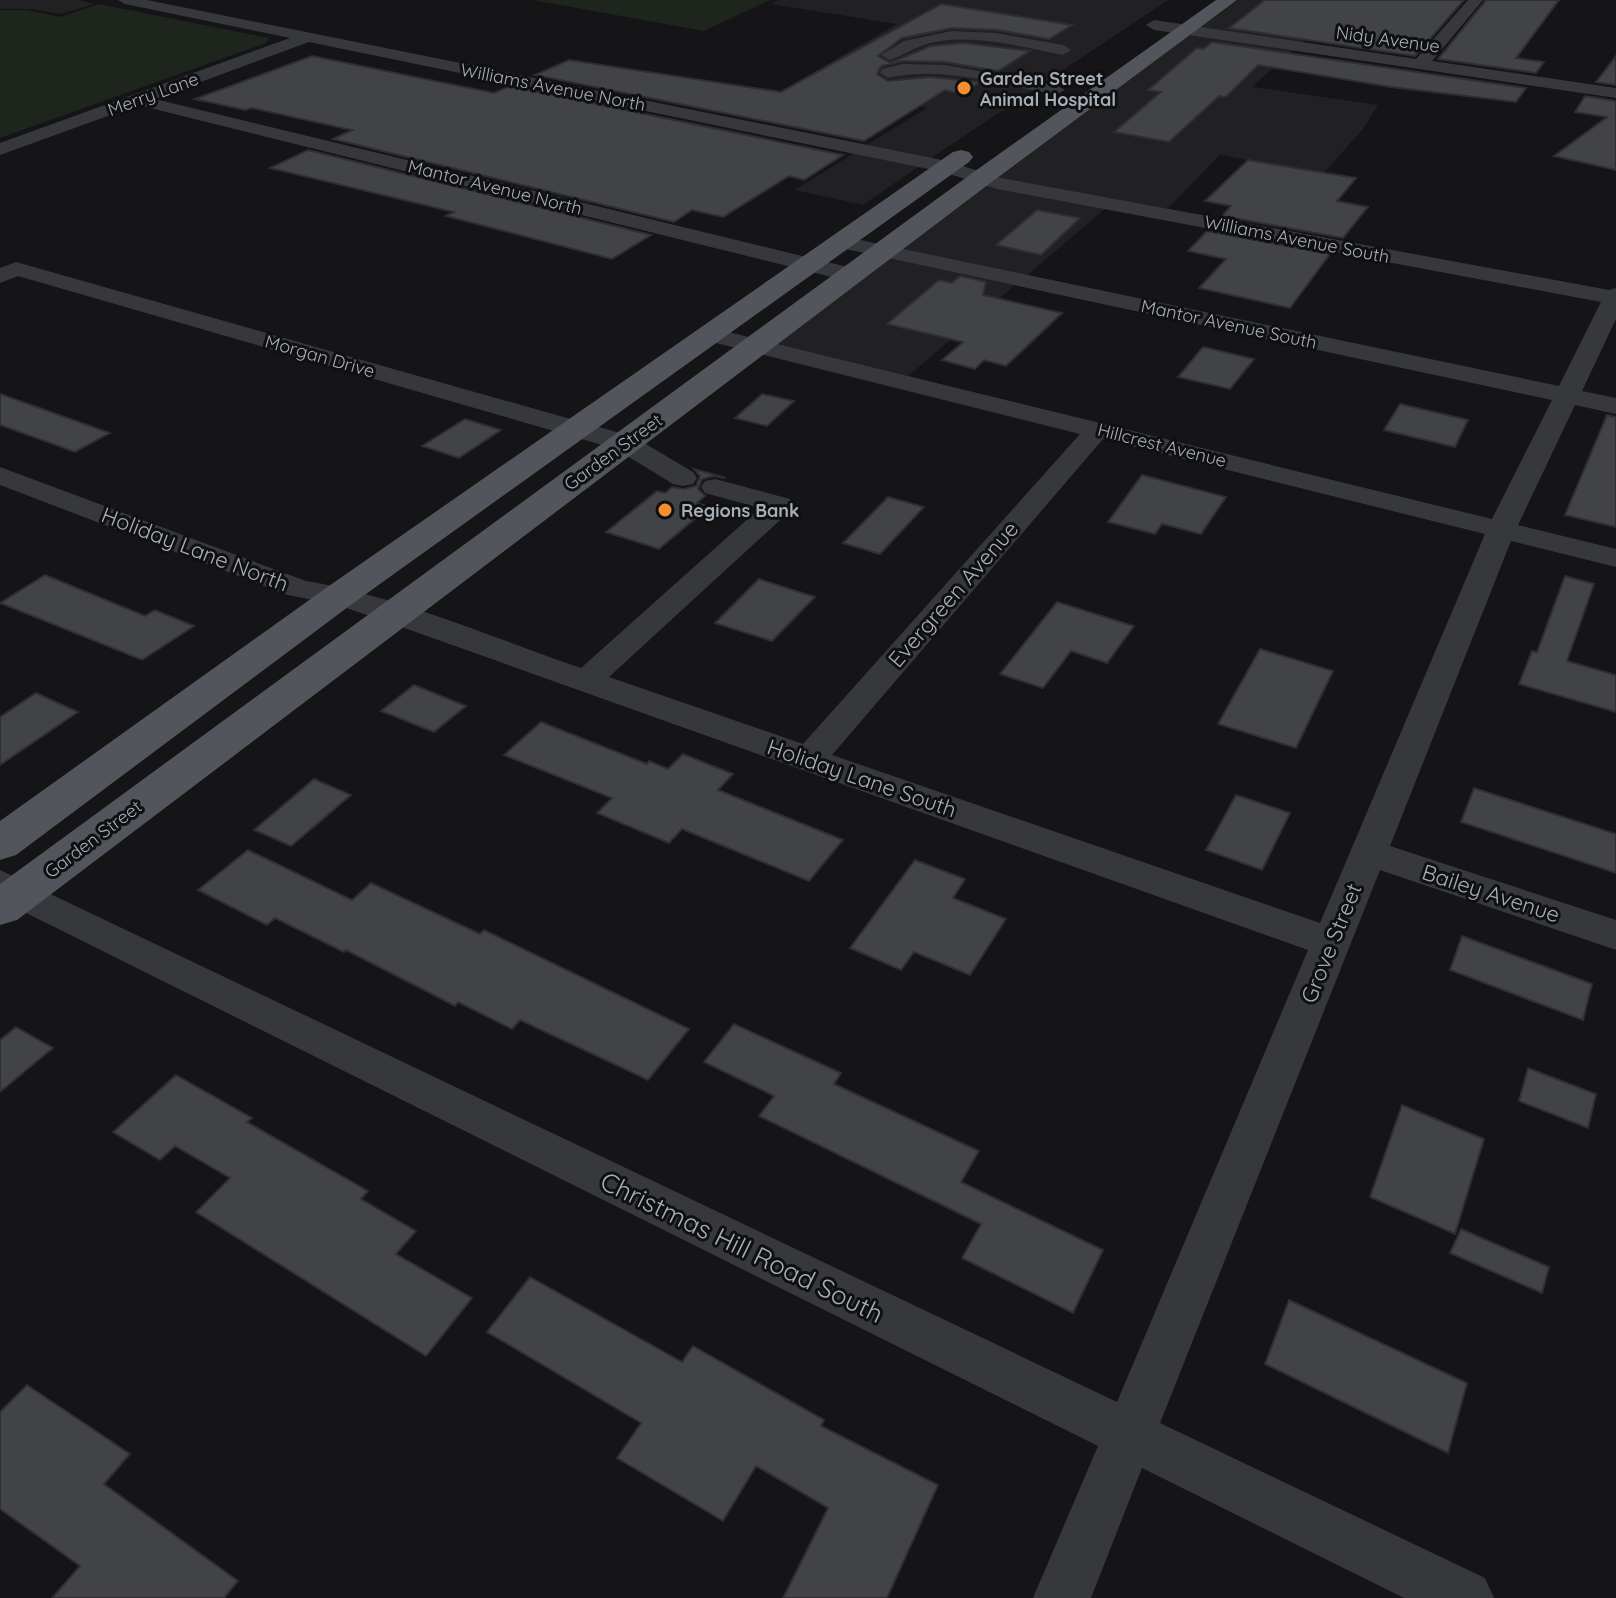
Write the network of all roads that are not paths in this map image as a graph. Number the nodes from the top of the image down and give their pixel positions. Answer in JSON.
{"nodes":[{"id":1,"x":125,"y":0,"type":"edge"},
{"id":2,"x":1228,"y":0,"type":"edge"},
{"id":3,"x":1476,"y":0,"type":"edge"},
{"id":4,"x":1183,"y":19,"type":"junction"},
{"id":5,"x":1136,"y":36,"type":"dead end"},
{"id":6,"x":306,"y":38,"type":"junction"},
{"id":7,"x":1063,"y":50,"type":"dead end"},
{"id":8,"x":1420,"y":64,"type":"junction"},
{"id":9,"x":1076,"y":76,"type":"dead end"},
{"id":10,"x":1056,"y":90,"type":"junction"},
{"id":11,"x":1616,"y":93,"type":"edge"},
{"id":12,"x":139,"y":100,"type":"junction"},
{"id":13,"x":1066,"y":118,"type":"junction"},
{"id":14,"x":979,"y":144,"type":"dead end"},
{"id":15,"x":0,"y":149,"type":"edge"},
{"id":16,"x":947,"y":167,"type":"junction"},
{"id":17,"x":980,"y":179,"type":"junction"},
{"id":18,"x":841,"y":242,"type":"junction"},
{"id":19,"x":883,"y":252,"type":"junction"},
{"id":20,"x":810,"y":264,"type":"junction"},
{"id":21,"x":8,"y":272,"type":"edge"},
{"id":22,"x":852,"y":275,"type":"junction"},
{"id":23,"x":1615,"y":297,"type":"edge"},
{"id":24,"x":708,"y":334,"type":"junction"},
{"id":25,"x":756,"y":346,"type":"junction"},
{"id":26,"x":1569,"y":395,"type":"junction"},
{"id":27,"x":1616,"y":406,"type":"edge"},
{"id":28,"x":575,"y":429,"type":"junction"},
{"id":29,"x":1098,"y":429,"type":"junction"},
{"id":30,"x":625,"y":443,"type":"junction"},
{"id":31,"x":0,"y":475,"type":"edge"},
{"id":32,"x":683,"y":478,"type":"dead end"},
{"id":33,"x":715,"y":487,"type":"dead end"},
{"id":34,"x":1501,"y":530,"type":"junction"},
{"id":35,"x":1616,"y":558,"type":"edge"},
{"id":36,"x":339,"y":596,"type":"junction"},
{"id":37,"x":393,"y":613,"type":"junction"},
{"id":38,"x":585,"y":682,"type":"junction"},
{"id":39,"x":809,"y":759,"type":"junction"},
{"id":40,"x":0,"y":844,"type":"edge"},
{"id":41,"x":1367,"y":852,"type":"junction"},
{"id":42,"x":6,"y":895,"type":"edge"},
{"id":43,"x":1616,"y":935,"type":"edge"},
{"id":44,"x":1332,"y":943,"type":"junction"},
{"id":45,"x":1129,"y":1436,"type":"junction"},
{"id":46,"x":1062,"y":1598,"type":"edge"},
{"id":47,"x":1465,"y":1598,"type":"edge"}],
"edges":[{"from":1,"to":6,"type":"street","name":"Williams Avenue North"},
{"from":2,"to":4,"type":"main road","name":"Garden Street"},
{"from":3,"to":8,"type":"street"},
{"from":4,"to":5,"type":"main road","name":"Garden Street"},
{"from":4,"to":8,"type":"street","name":"Nidy Avenue"},
{"from":4,"to":13,"type":"main road","name":"Garden Street"},
{"from":6,"to":12,"type":"street","name":"Merry Lane"},
{"from":6,"to":16,"type":"street","name":"Williams Avenue North"},
{"from":7,"to":10,"type":"street"},
{"from":8,"to":11,"type":"street","name":"Nidy Avenue"},
{"from":9,"to":10,"type":"main road"},
{"from":10,"to":13,"type":"main road"},
{"from":12,"to":15,"type":"street","name":"Merry Lane"},
{"from":12,"to":20,"type":"street","name":"Mantor Avenue North"},
{"from":13,"to":17,"type":"main road","name":"Garden Street"},
{"from":14,"to":16,"type":"main road","name":"Garden Street"},
{"from":16,"to":17,"type":"street","name":"Williams Avenue North"},
{"from":16,"to":18,"type":"main road","name":"Garden Street"},
{"from":17,"to":19,"type":"main road","name":"Garden Street"},
{"from":17,"to":23,"type":"street","name":"Williams Avenue South"},
{"from":18,"to":19,"type":"street","name":"Mantor Avenue South"},
{"from":18,"to":20,"type":"main road","name":"Garden Street"},
{"from":19,"to":22,"type":"main road","name":"Garden Street"},
{"from":19,"to":26,"type":"street","name":"Mantor Avenue South"},
{"from":20,"to":22,"type":"street","name":"Mantor Avenue North"},
{"from":20,"to":24,"type":"main road","name":"Garden Street"},
{"from":21,"to":28,"type":"street","name":"Morgan Drive"},
{"from":22,"to":25,"type":"main road","name":"Garden Street"},
{"from":23,"to":26,"type":"street","name":"Grove Street"},
{"from":24,"to":25,"type":"street","name":"Hillcrest Avenue"},
{"from":24,"to":28,"type":"main road","name":"Garden Street"},
{"from":25,"to":29,"type":"street","name":"Hillcrest Avenue"},
{"from":25,"to":30,"type":"main road","name":"Garden Street"},
{"from":26,"to":27,"type":"street","name":"Mantor Avenue South"},
{"from":26,"to":34,"type":"street","name":"Grove Street"},
{"from":28,"to":30,"type":"street","name":"Morgan Drive"},
{"from":28,"to":36,"type":"main road","name":"Garden Street"},
{"from":29,"to":34,"type":"street","name":"Hillcrest Avenue"},
{"from":29,"to":39,"type":"street","name":"Evergreen Avenue"},
{"from":30,"to":32,"type":"street","name":"Morgan Drive"},
{"from":30,"to":37,"type":"main road","name":"Garden Street"},
{"from":31,"to":36,"type":"street","name":"Holiday Lane North"},
{"from":33,"to":38,"type":"street"},
{"from":34,"to":35,"type":"street","name":"Hillcrest Avenue"},
{"from":34,"to":41,"type":"street","name":"Grove Street"},
{"from":36,"to":37,"type":"street","name":"Holiday Lane North"},
{"from":36,"to":40,"type":"main road","name":"Garden Street"},
{"from":37,"to":38,"type":"street","name":"Holiday Lane South"},
{"from":37,"to":42,"type":"main road","name":"Garden Street"},
{"from":38,"to":39,"type":"street","name":"Holiday Lane South"},
{"from":39,"to":44,"type":"street","name":"Holiday Lane South"},
{"from":41,"to":43,"type":"street","name":"Bailey Avenue"},
{"from":41,"to":44,"type":"street","name":"Grove Street"},
{"from":42,"to":45,"type":"street","name":"Christmas Hill Road South"},
{"from":44,"to":45,"type":"street","name":"Grove Street"},
{"from":45,"to":46,"type":"street","name":"Grove Street"},
{"from":45,"to":47,"type":"street","name":"Christmas Hill Road South"}]}
